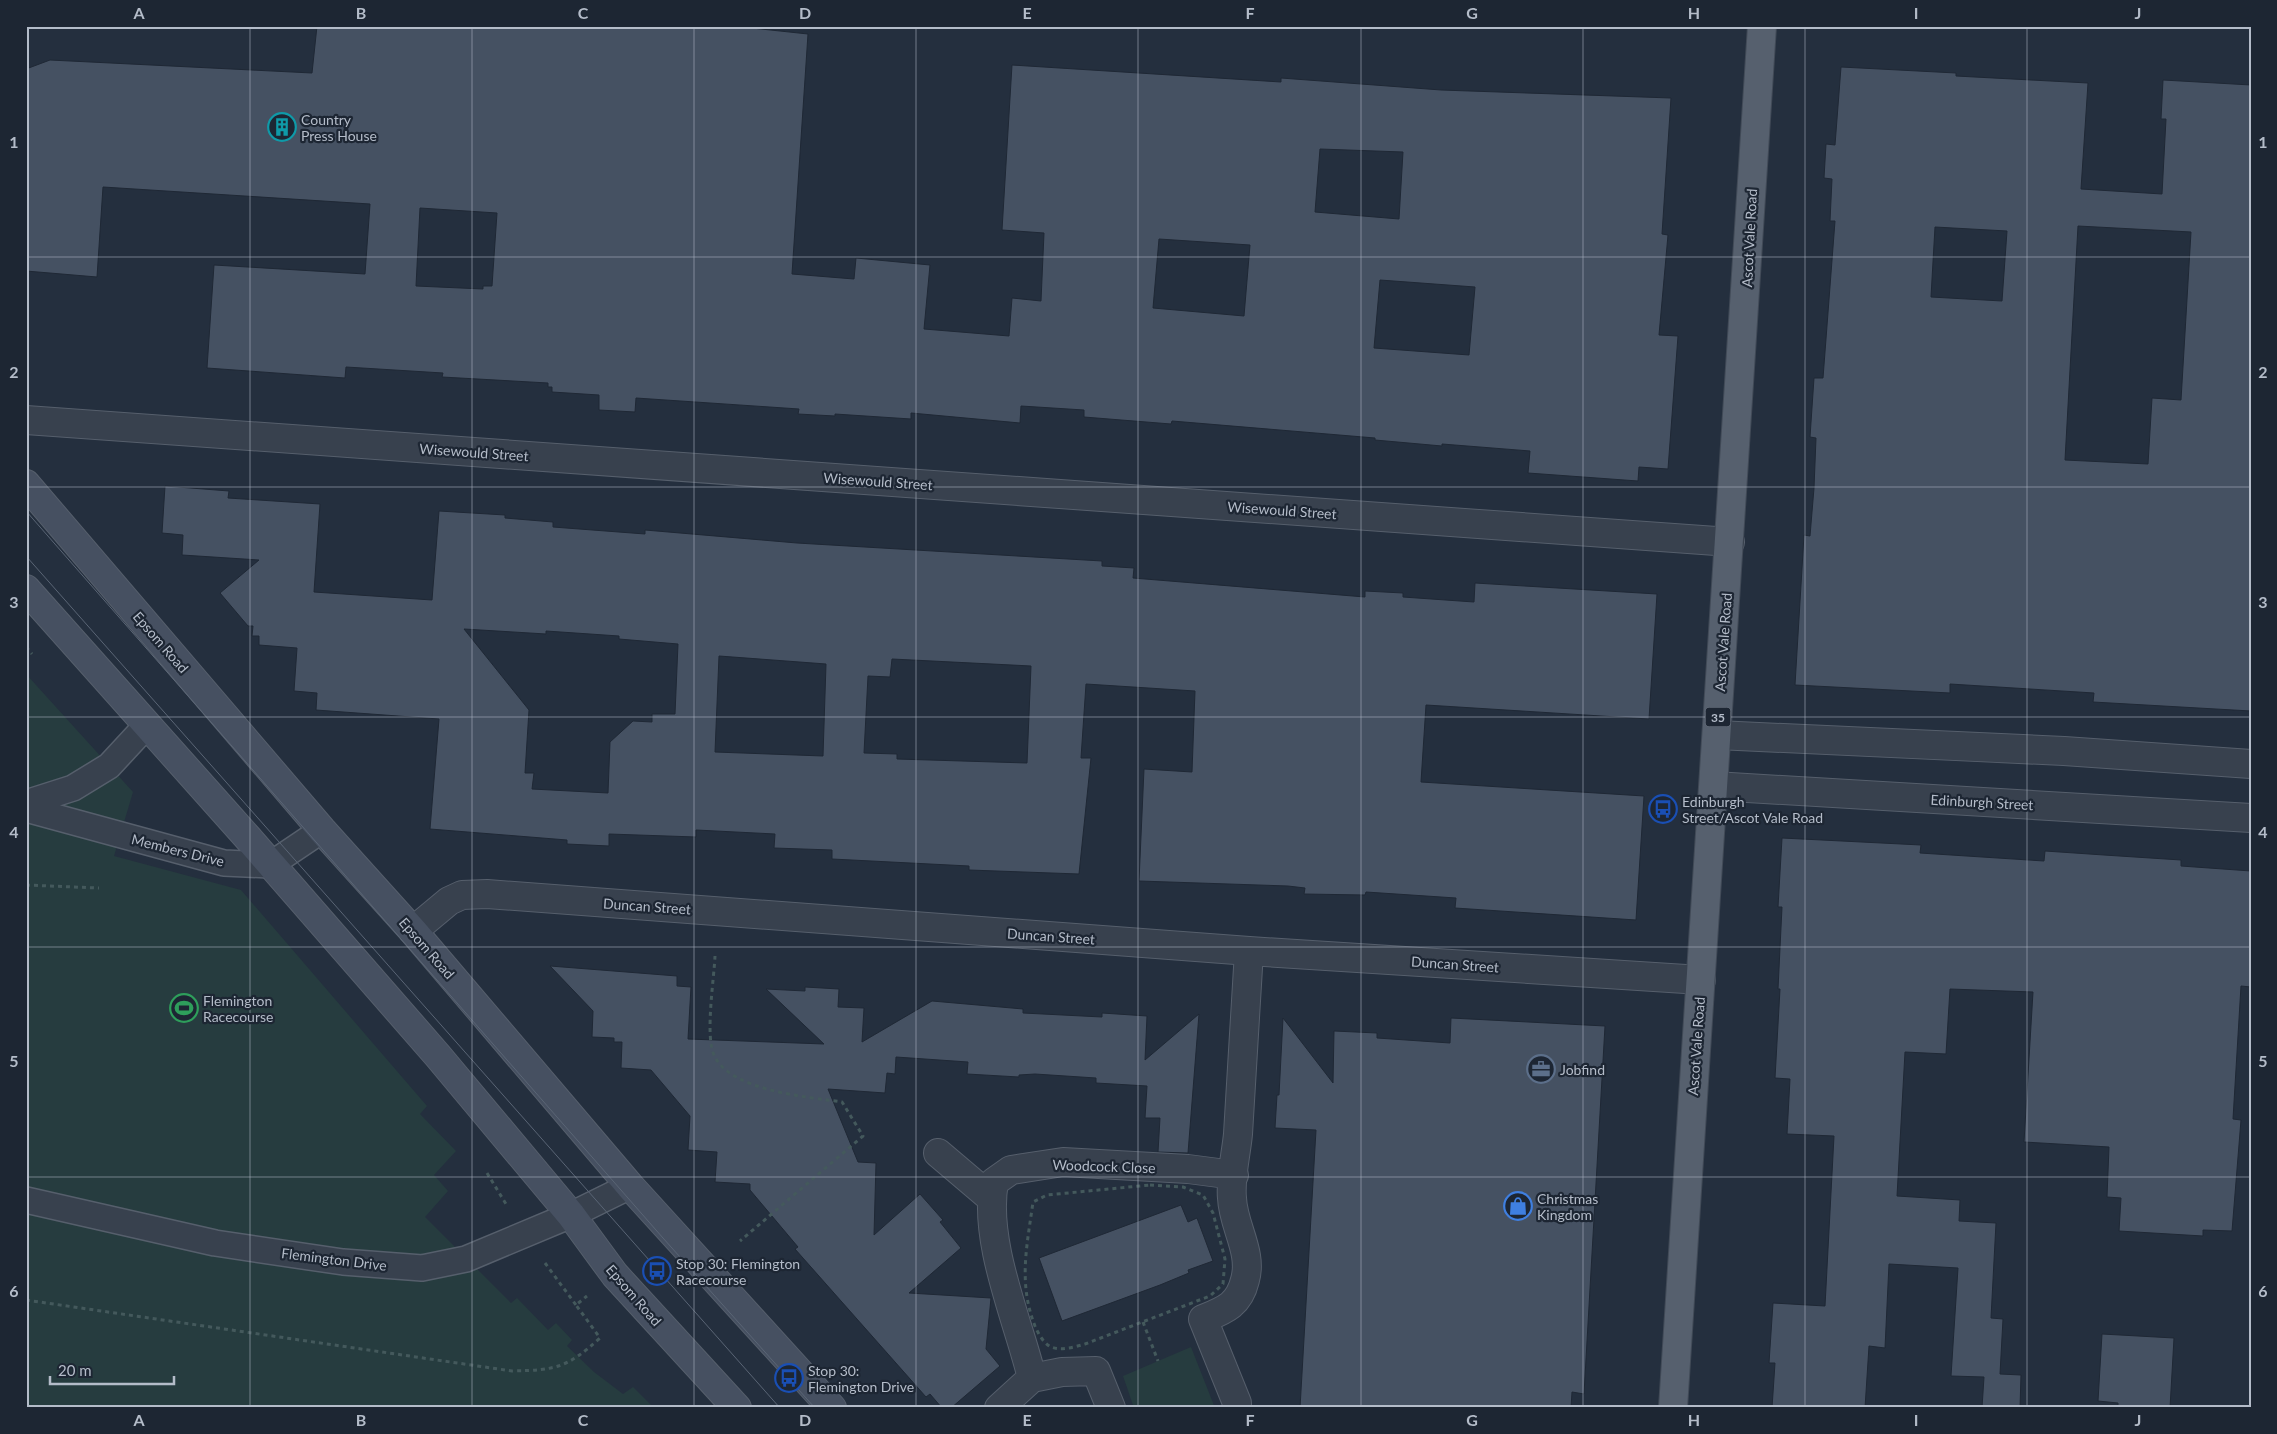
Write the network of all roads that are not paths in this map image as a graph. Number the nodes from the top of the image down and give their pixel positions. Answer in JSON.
{"nodes":[{"id":1,"x":1762,"y":26,"type":"edge"},
{"id":2,"x":26,"y":420,"type":"edge"},
{"id":3,"x":26,"y":484,"type":"edge"},
{"id":4,"x":1730,"y":542,"type":"junction"},
{"id":5,"x":26,"y":589,"type":"edge"},
{"id":6,"x":147,"y":725,"type":"junction"},
{"id":7,"x":1718,"y":735,"type":"junction"},
{"id":8,"x":2251,"y":764,"type":"edge"},
{"id":9,"x":1714,"y":786,"type":"junction"},
{"id":10,"x":26,"y":803,"type":"edge"},
{"id":11,"x":26,"y":809,"type":"edge"},
{"id":12,"x":2251,"y":818,"type":"edge"},
{"id":13,"x":322,"y":830,"type":"junction"},
{"id":14,"x":270,"y":865,"type":"junction"},
{"id":15,"x":413,"y":931,"type":"junction"},
{"id":16,"x":1249,"y":951,"type":"junction"},
{"id":17,"x":1701,"y":980,"type":"junction"},
{"id":18,"x":938,"y":1153,"type":"dead end"},
{"id":19,"x":1234,"y":1175,"type":"junction"},
{"id":20,"x":630,"y":1186,"type":"junction"},
{"id":21,"x":991,"y":1198,"type":"junction"},
{"id":22,"x":26,"y":1200,"type":"edge"},
{"id":23,"x":571,"y":1215,"type":"junction"},
{"id":24,"x":1032,"y":1378,"type":"junction"},
{"id":25,"x":737,"y":1408,"type":"edge"},
{"id":26,"x":832,"y":1408,"type":"edge"},
{"id":27,"x":999,"y":1408,"type":"edge"},
{"id":28,"x":1111,"y":1408,"type":"edge"},
{"id":29,"x":1237,"y":1408,"type":"edge"},
{"id":30,"x":1673,"y":1408,"type":"edge"}],
"edges":[{"from":1,"to":4,"type":"main road","name":"Ascot Vale Road","number":"35"},
{"from":2,"to":4,"type":"street","name":"Wisewould Street"},
{"from":3,"to":13,"type":"main road","name":"Epsom Road"},
{"from":4,"to":7,"type":"main road","name":"Ascot Vale Road","number":"35"},
{"from":5,"to":6,"type":"main road","name":"Epsom Road"},
{"from":6,"to":10,"type":"lane"},
{"from":6,"to":14,"type":"main road","name":"Epsom Road"},
{"from":7,"to":8,"type":"street"},
{"from":7,"to":9,"type":"main road","name":"Ascot Vale Road","number":"35"},
{"from":9,"to":12,"type":"street","name":"Edinburgh Street"},
{"from":9,"to":17,"type":"main road","name":"Ascot Vale Road","number":"35"},
{"from":11,"to":14,"type":"lane","name":"Members Drive"},
{"from":13,"to":14,"type":"lane"},
{"from":13,"to":15,"type":"main road","name":"Epsom Road"},
{"from":14,"to":23,"type":"main road","name":"Epsom Road"},
{"from":15,"to":16,"type":"street","name":"Duncan Street"},
{"from":15,"to":20,"type":"main road","name":"Epsom Road"},
{"from":16,"to":17,"type":"street","name":"Duncan Street"},
{"from":16,"to":19,"type":"street"},
{"from":17,"to":30,"type":"main road","name":"Ascot Vale Road","number":"35"},
{"from":18,"to":21,"type":"street"},
{"from":19,"to":21,"type":"street","name":"Woodcock Close"},
{"from":19,"to":29,"type":"street"},
{"from":20,"to":23,"type":"lane","name":"Flemington Drive"},
{"from":20,"to":26,"type":"main road","name":"Epsom Road"},
{"from":21,"to":24,"type":"street"},
{"from":22,"to":23,"type":"lane","name":"Flemington Drive"},
{"from":23,"to":25,"type":"main road","name":"Epsom Road"},
{"from":24,"to":27,"type":"street"},
{"from":24,"to":28,"type":"street"}]}
